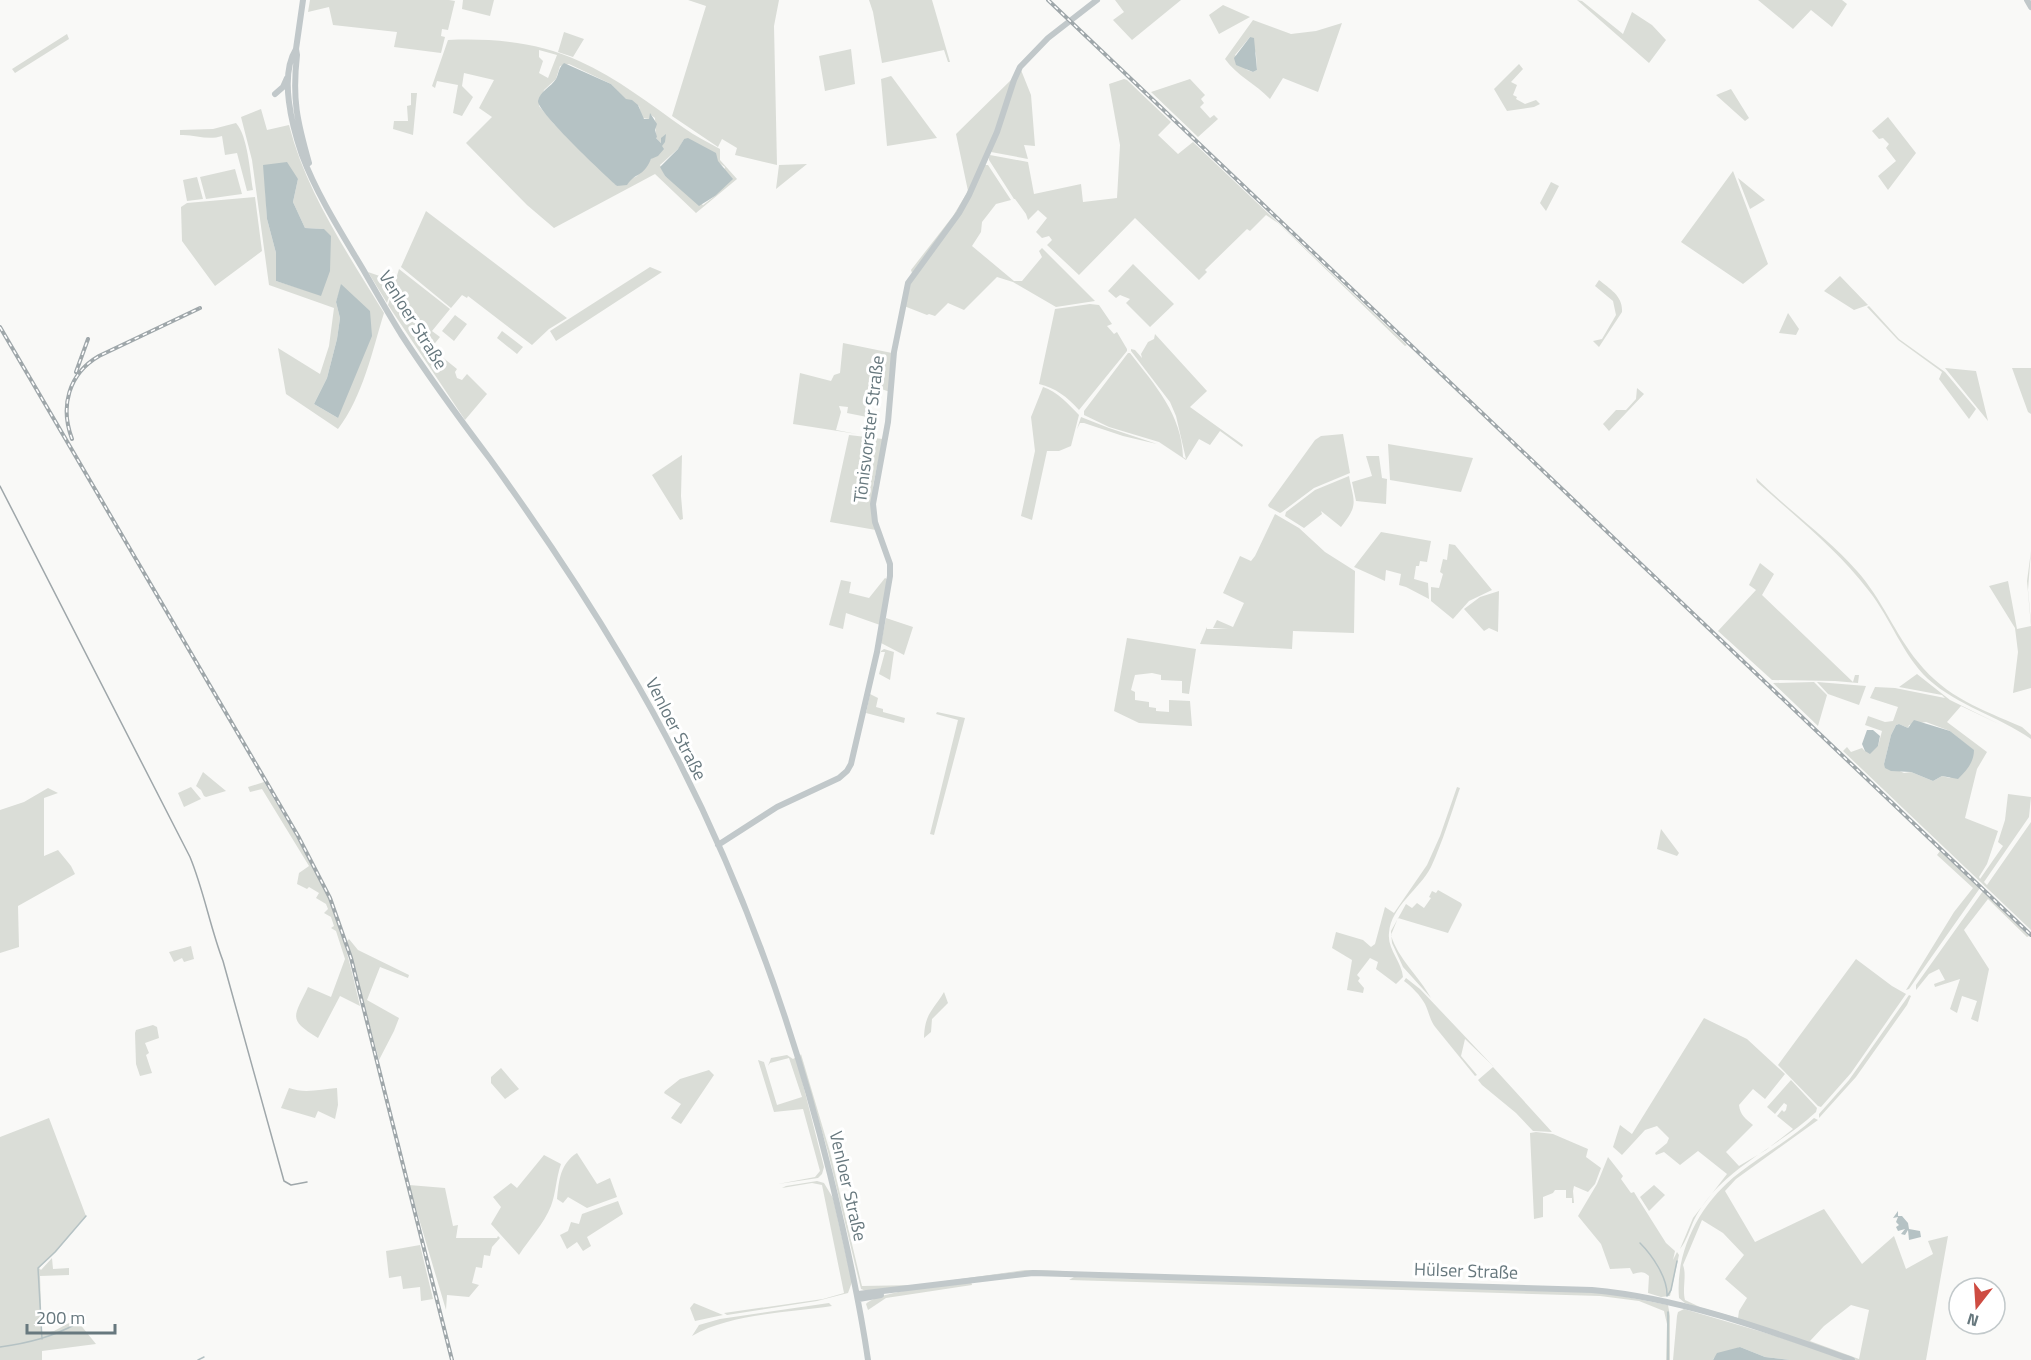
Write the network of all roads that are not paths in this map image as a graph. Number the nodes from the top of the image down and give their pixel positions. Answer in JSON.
{"nodes":[{"id":1,"x":303,"y":0,"type":"edge"},
{"id":2,"x":1097,"y":0,"type":"edge"},
{"id":3,"x":2027,"y":0,"type":"edge"},
{"id":4,"x":2031,"y":7,"type":"edge"},
{"id":5,"x":296,"y":48,"type":"junction"},
{"id":6,"x":289,"y":69,"type":"junction"},
{"id":7,"x":275,"y":94,"type":"dead end"},
{"id":8,"x":291,"y":96,"type":"junction"},
{"id":9,"x":718,"y":845,"type":"junction"},
{"id":10,"x":893,"y":1291,"type":"junction"},
{"id":11,"x":858,"y":1297,"type":"junction"},
{"id":12,"x":868,"y":1299,"type":"junction"},
{"id":13,"x":862,"y":1312,"type":"junction"},
{"id":14,"x":868,"y":1360,"type":"edge"},
{"id":15,"x":1852,"y":1360,"type":"edge"}],
"edges":[{"from":1,"to":5,"type":"main road"},
{"from":2,"to":9,"type":"main road","name":"Tönisvorster Straße"},
{"from":3,"to":4,"type":"main road"},
{"from":5,"to":6,"type":"main road"},
{"from":5,"to":8,"type":"main road"},
{"from":6,"to":7,"type":"main road"},
{"from":6,"to":8,"type":"main road"},
{"from":8,"to":9,"type":"main road","name":"Venloer Straße"},
{"from":9,"to":11,"type":"main road","name":"Venloer Straße"},
{"from":10,"to":11,"type":"main road"},
{"from":10,"to":12,"type":"main road"},
{"from":10,"to":15,"type":"main road","name":"Hülser Straße"},
{"from":11,"to":12,"type":"main road"},
{"from":11,"to":13,"type":"main road","name":"Venloer Straße"},
{"from":12,"to":13,"type":"main road"},
{"from":13,"to":14,"type":"main road","name":"Venloer Straße"}]}
